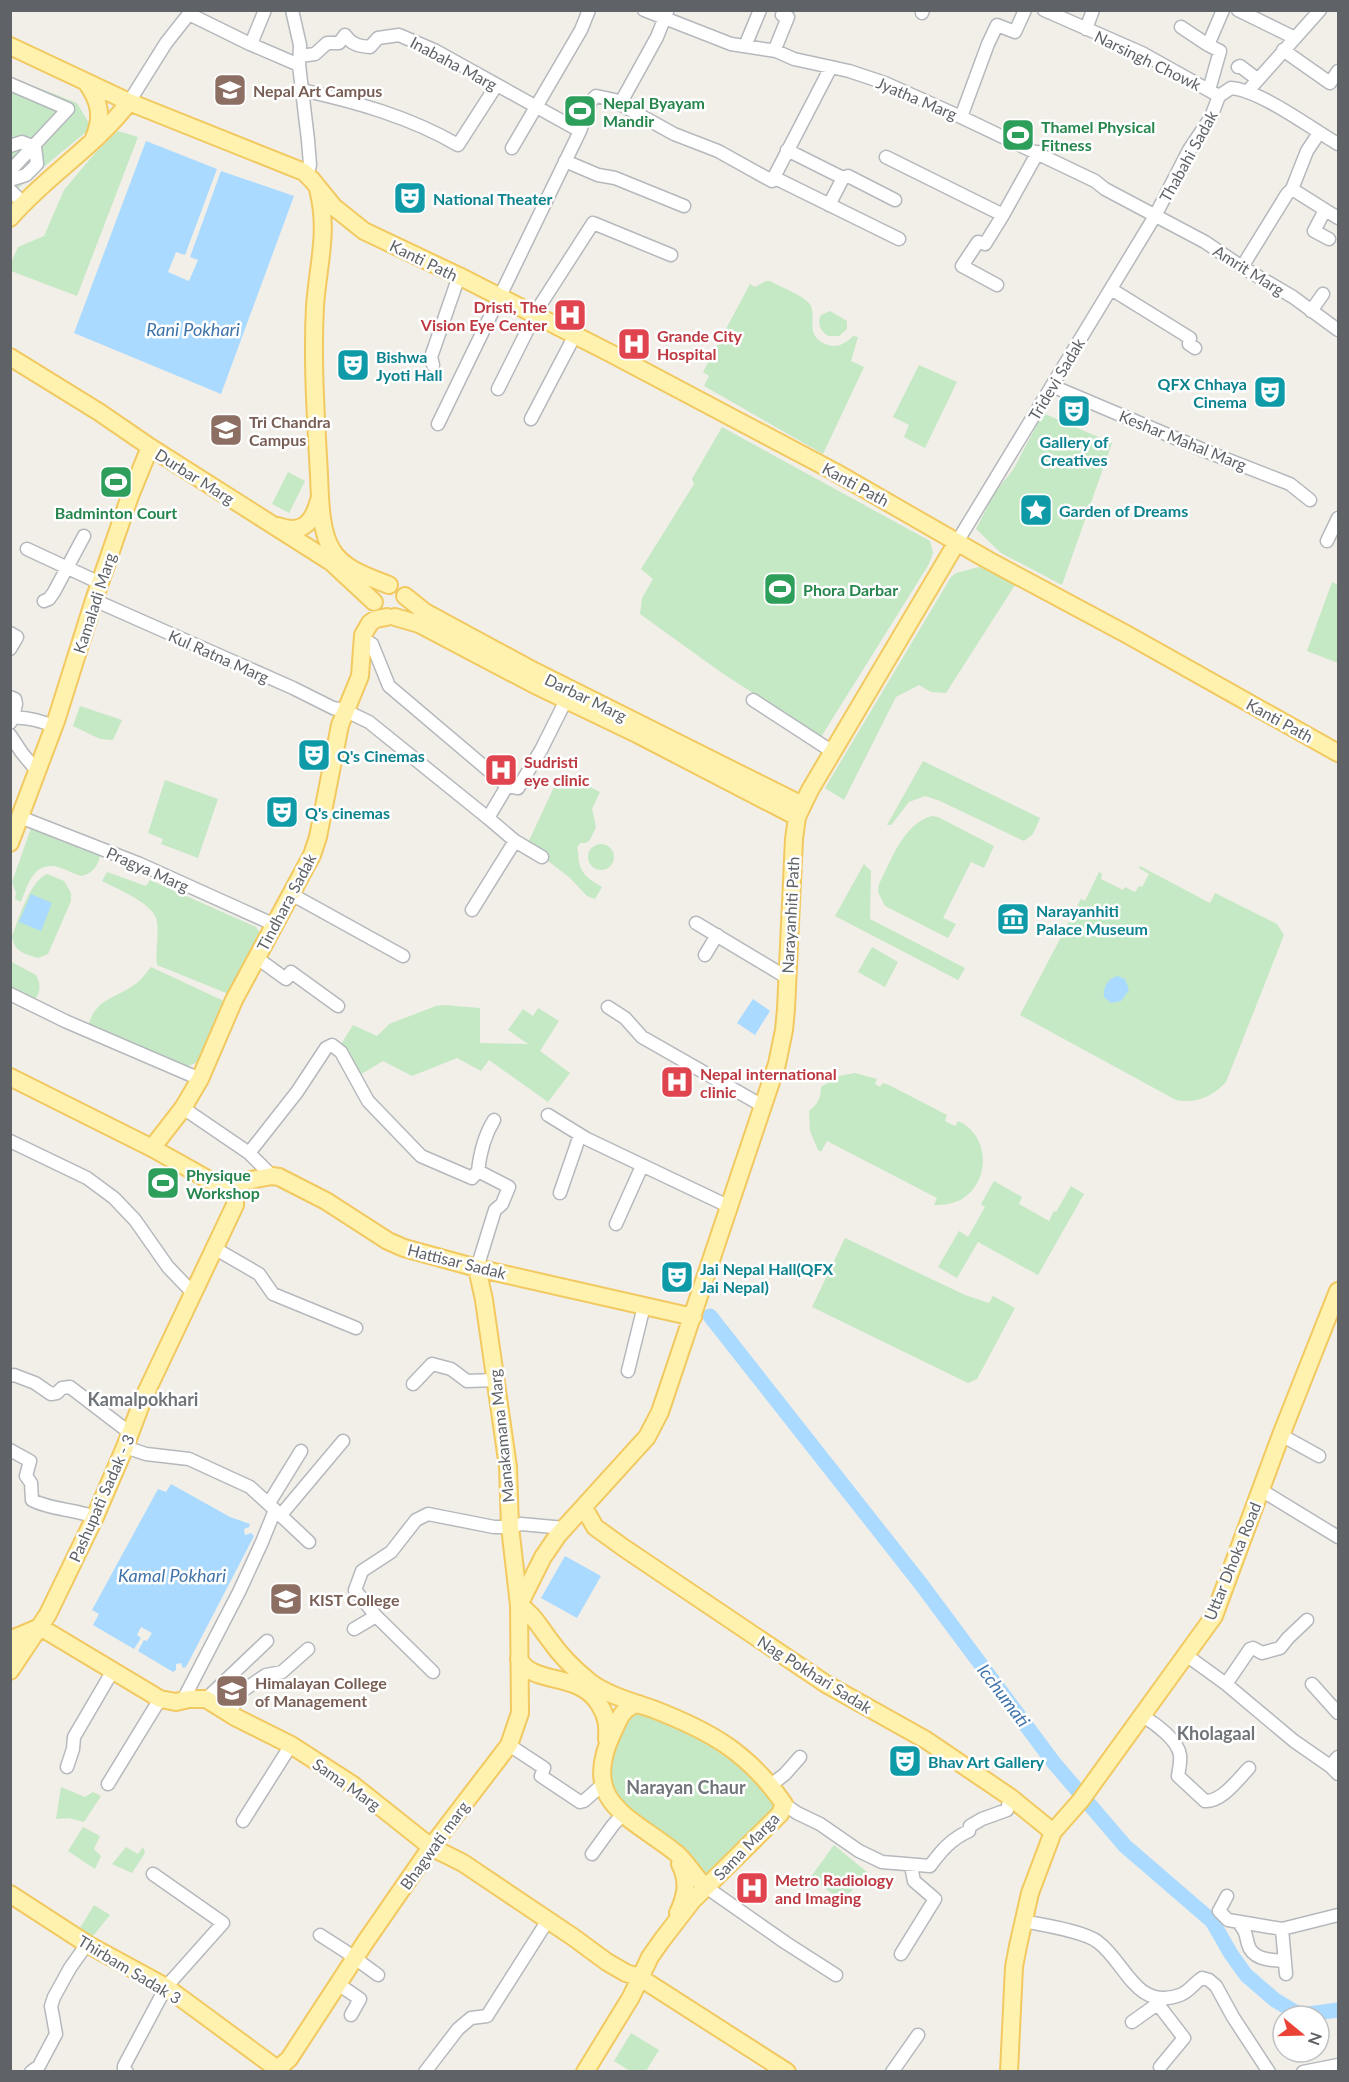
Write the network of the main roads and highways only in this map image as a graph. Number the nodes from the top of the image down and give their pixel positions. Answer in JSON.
{"nodes":[{"id":1,"x":10,"y":46,"type":"edge"},
{"id":2,"x":86,"y":82,"type":"junction"},
{"id":3,"x":129,"y":102,"type":"junction"},
{"id":4,"x":93,"y":139,"type":"junction"},
{"id":5,"x":318,"y":188,"type":"junction"},
{"id":6,"x":10,"y":218,"type":"edge"},
{"id":7,"x":364,"y":231,"type":"junction"},
{"id":8,"x":322,"y":254,"type":"junction"},
{"id":9,"x":10,"y":357,"type":"edge"},
{"id":10,"x":150,"y":447,"type":"junction"},
{"id":11,"x":320,"y":498,"type":"junction"},
{"id":12,"x":268,"y":523,"type":"junction"},
{"id":13,"x":957,"y":542,"type":"junction"},
{"id":14,"x":389,"y":585,"type":"junction"},
{"id":15,"x":405,"y":596,"type":"junction"},
{"id":16,"x":374,"y":602,"type":"junction"},
{"id":17,"x":391,"y":617,"type":"junction"},
{"id":18,"x":1338,"y":753,"type":"edge"},
{"id":19,"x":819,"y":774,"type":"junction"},
{"id":20,"x":776,"y":799,"type":"junction"},
{"id":21,"x":800,"y":811,"type":"junction"},
{"id":22,"x":17,"y":814,"type":"edge"},
{"id":23,"x":10,"y":843,"type":"edge"},
{"id":24,"x":794,"y":848,"type":"junction"},
{"id":25,"x":10,"y":1077,"type":"edge"},
{"id":26,"x":152,"y":1148,"type":"junction"},
{"id":27,"x":235,"y":1184,"type":"junction"},
{"id":28,"x":477,"y":1268,"type":"junction"},
{"id":29,"x":1338,"y":1291,"type":"edge"},
{"id":30,"x":693,"y":1317,"type":"junction"},
{"id":31,"x":584,"y":1508,"type":"junction"},
{"id":32,"x":519,"y":1605,"type":"junction"},
{"id":33,"x":40,"y":1627,"type":"junction"},
{"id":34,"x":12,"y":1637,"type":"edge"},
{"id":35,"x":519,"y":1659,"type":"junction"},
{"id":36,"x":12,"y":1668,"type":"edge"},
{"id":37,"x":584,"y":1683,"type":"junction"},
{"id":38,"x":639,"y":1704,"type":"junction"},
{"id":39,"x":607,"y":1744,"type":"junction"},
{"id":40,"x":1053,"y":1832,"type":"junction"},
{"id":41,"x":430,"y":1847,"type":"junction"},
{"id":42,"x":669,"y":1847,"type":"junction"},
{"id":43,"x":706,"y":1887,"type":"junction"},
{"id":44,"x":13,"y":1900,"type":"edge"},
{"id":45,"x":662,"y":1940,"type":"junction"},
{"id":46,"x":639,"y":1977,"type":"junction"},
{"id":47,"x":281,"y":2069,"type":"edge"},
{"id":48,"x":585,"y":2072,"type":"edge"},
{"id":49,"x":787,"y":2072,"type":"edge"},
{"id":50,"x":1009,"y":2072,"type":"edge"}],
"edges":[{"from":1,"to":2,"type":"main road","name":"Kanti Path"},
{"from":2,"to":3,"type":"main road","name":"Kanti Path"},
{"from":2,"to":4,"type":"main road"},
{"from":3,"to":4,"type":"main road"},
{"from":3,"to":5,"type":"main road","name":"Kanti Path"},
{"from":4,"to":6,"type":"main road"},
{"from":5,"to":7,"type":"main road","name":"Kanti Path"},
{"from":5,"to":8,"type":"main road"},
{"from":7,"to":8,"type":"main road","name":"Kanti Path"},
{"from":7,"to":13,"type":"main road","name":"Kanti Path"},
{"from":8,"to":11,"type":"main road"},
{"from":9,"to":10,"type":"main road","name":"Durbar Marg"},
{"from":10,"to":12,"type":"main road","name":"Durbar Marg"},
{"from":10,"to":22,"type":"main road","name":"Kamaladi Marg"},
{"from":11,"to":12,"type":"main road"},
{"from":11,"to":14,"type":"main road"},
{"from":12,"to":16,"type":"main road","name":"Durbar Marg"},
{"from":13,"to":18,"type":"main road","name":"Kanti Path"},
{"from":13,"to":19,"type":"main road","name":"Narayanhiti Path"},
{"from":14,"to":15,"type":"main road"},
{"from":14,"to":16,"type":"main road"},
{"from":15,"to":17,"type":"main road"},
{"from":15,"to":20,"type":"main road","name":"Darbar Marg"},
{"from":16,"to":17,"type":"main road"},
{"from":17,"to":20,"type":"main road","name":"Darbar Marg"},
{"from":17,"to":26,"type":"main road","name":"Tindhara Sadak"},
{"from":19,"to":20,"type":"main road"},
{"from":19,"to":21,"type":"main road","name":"Narayanhiti Path"},
{"from":20,"to":21,"type":"main road"},
{"from":20,"to":24,"type":"main road"},
{"from":21,"to":24,"type":"main road","name":"Narayanhiti Path"},
{"from":22,"to":23,"type":"main road","name":"Kamaladi Marg"},
{"from":24,"to":30,"type":"main road","name":"Narayanhiti Path"},
{"from":25,"to":26,"type":"main road"},
{"from":26,"to":27,"type":"main road"},
{"from":27,"to":28,"type":"main road","name":"Hattisar Sadak"},
{"from":27,"to":33,"type":"main road","name":"Pashupati Sadak - 3"},
{"from":28,"to":30,"type":"main road","name":"Hattisar Sadak"},
{"from":28,"to":32,"type":"main road","name":"Manakamana Marg"},
{"from":29,"to":40,"type":"main road","name":"Uttar Dhoka Road"},
{"from":30,"to":31,"type":"main road","name":"Narayanhiti Path"},
{"from":31,"to":32,"type":"main road","name":"Narayanhiti Path"},
{"from":31,"to":40,"type":"main road","name":"Nag Pokhari Sadak"},
{"from":32,"to":35,"type":"main road","name":"Bhagwati marg"},
{"from":32,"to":37,"type":"main road"},
{"from":33,"to":34,"type":"main road"},
{"from":33,"to":36,"type":"main road","name":"Pashupati Sadak - 3"},
{"from":33,"to":41,"type":"main road","name":"Sama Marg"},
{"from":34,"to":36,"type":"main road"},
{"from":35,"to":37,"type":"main road"},
{"from":35,"to":41,"type":"main road","name":"Bhagwati marg"},
{"from":37,"to":38,"type":"main road"},
{"from":37,"to":39,"type":"main road"},
{"from":38,"to":39,"type":"main road"},
{"from":38,"to":43,"type":"main road","name":"Sama Marga"},
{"from":39,"to":42,"type":"main road"},
{"from":40,"to":50,"type":"main road"},
{"from":41,"to":46,"type":"main road","name":"Sama Marg"},
{"from":41,"to":47,"type":"main road","name":"Bhagwati marg"},
{"from":42,"to":43,"type":"main road"},
{"from":42,"to":45,"type":"main road"},
{"from":43,"to":45,"type":"main road"},
{"from":44,"to":47,"type":"main road","name":"Thirbam Sadak 3"},
{"from":45,"to":46,"type":"main road"},
{"from":46,"to":48,"type":"main road"},
{"from":46,"to":49,"type":"main road","name":"Sama Marg"}]}
